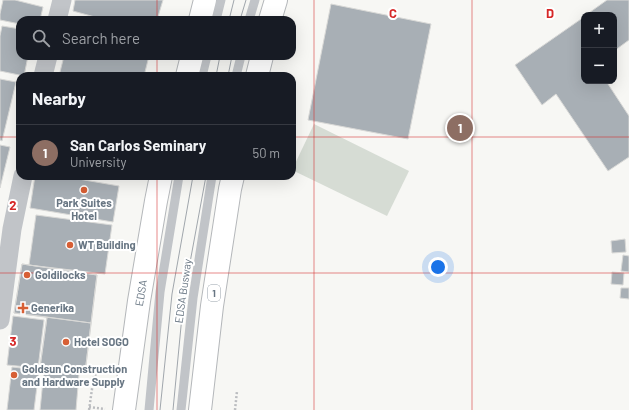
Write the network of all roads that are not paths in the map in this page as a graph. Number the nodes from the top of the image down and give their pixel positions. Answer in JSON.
{"nodes":[{"id":1,"x":62,"y":0,"type":"edge"},
{"id":2,"x":205,"y":0,"type":"edge"},
{"id":3,"x":221,"y":0,"type":"edge"},
{"id":4,"x":255,"y":0,"type":"edge"},
{"id":5,"x":276,"y":0,"type":"edge"},
{"id":6,"x":58,"y":16,"type":"edge"},
{"id":7,"x":201,"y":16,"type":"edge"},
{"id":8,"x":217,"y":16,"type":"edge"},
{"id":9,"x":250,"y":16,"type":"edge"},
{"id":10,"x":271,"y":16,"type":"edge"},
{"id":11,"x":47,"y":60,"type":"edge"},
{"id":12,"x":191,"y":60,"type":"edge"},
{"id":13,"x":206,"y":60,"type":"edge"},
{"id":14,"x":240,"y":60,"type":"edge"},
{"id":15,"x":261,"y":60,"type":"edge"},
{"id":16,"x":44,"y":72,"type":"edge"},
{"id":17,"x":188,"y":72,"type":"edge"},
{"id":18,"x":203,"y":72,"type":"edge"},
{"id":19,"x":237,"y":72,"type":"edge"},
{"id":20,"x":258,"y":72,"type":"edge"},
{"id":21,"x":22,"y":180,"type":"edge"},
{"id":22,"x":160,"y":180,"type":"edge"},
{"id":23,"x":178,"y":180,"type":"edge"},
{"id":24,"x":211,"y":180,"type":"edge"},
{"id":25,"x":232,"y":180,"type":"edge"},
{"id":26,"x":6,"y":228,"type":"edge"},
{"id":27,"x":0,"y":320,"type":"edge"},
{"id":28,"x":124,"y":410,"type":"edge"},
{"id":29,"x":149,"y":410,"type":"edge"},
{"id":30,"x":181,"y":410,"type":"edge"},
{"id":31,"x":200,"y":410,"type":"edge"}],
"edges":[{"from":1,"to":6,"type":"street"},
{"from":2,"to":7,"type":"highway"},
{"from":3,"to":8,"type":"lane"},
{"from":4,"to":9,"type":"lane"},
{"from":5,"to":10,"type":"highway"},
{"from":11,"to":16,"type":"street"},
{"from":12,"to":17,"type":"highway"},
{"from":13,"to":18,"type":"lane"},
{"from":14,"to":19,"type":"lane"},
{"from":15,"to":20,"type":"highway"},
{"from":21,"to":26,"type":"street"},
{"from":22,"to":28,"type":"highway","name":"EDSA"},
{"from":23,"to":29,"type":"lane","name":"EDSA Busway"},
{"from":24,"to":30,"type":"lane","name":"EDSA Busway"},
{"from":25,"to":31,"type":"highway","number":"1"},
{"from":26,"to":27,"type":"street"}]}
